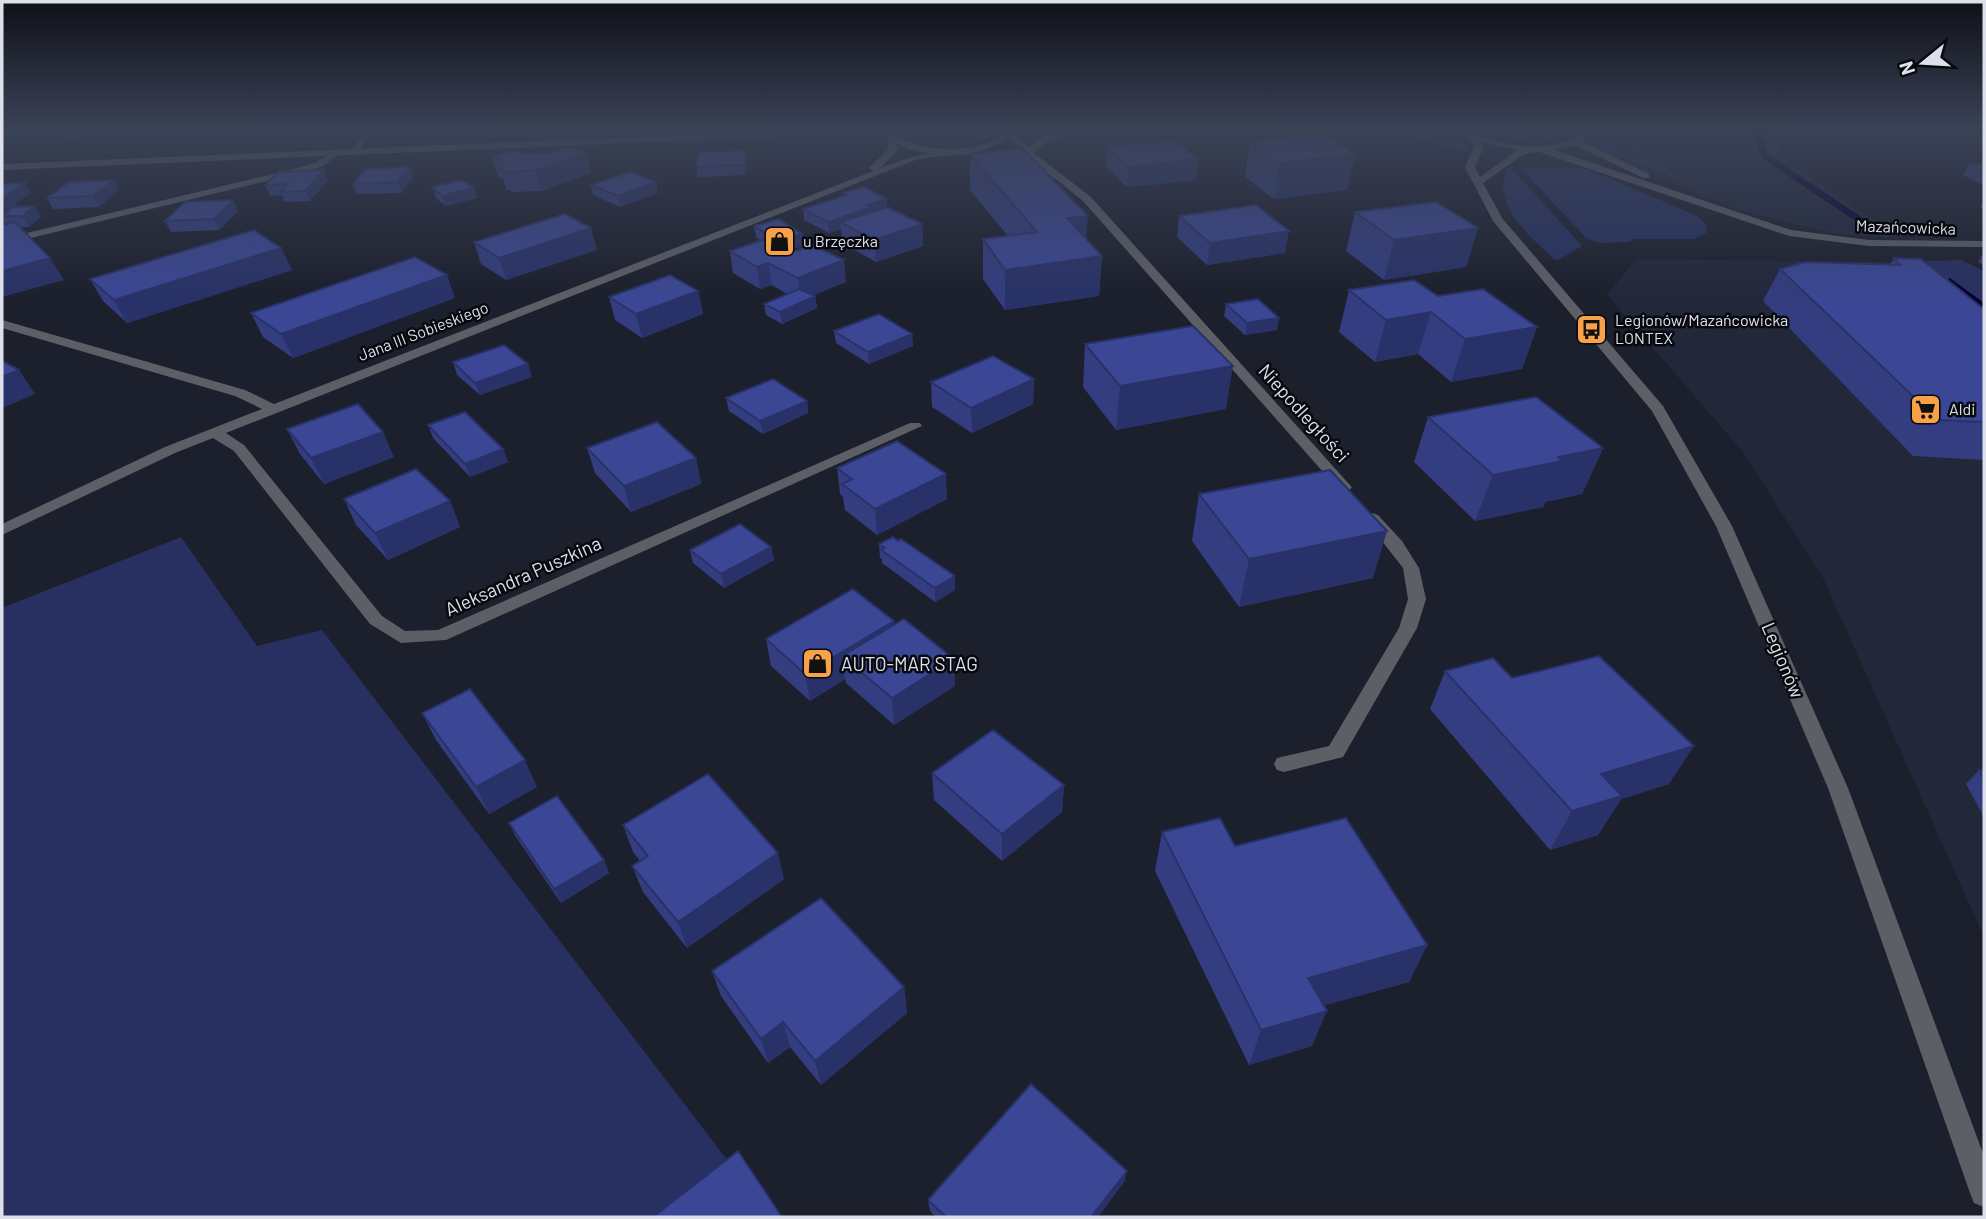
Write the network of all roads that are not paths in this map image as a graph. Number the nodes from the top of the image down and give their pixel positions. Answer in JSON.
{"nodes":[{"id":1,"x":239,"y":185,"type":"edge"},
{"id":2,"x":843,"y":185,"type":"edge"},
{"id":3,"x":1069,"y":185,"type":"edge"},
{"id":4,"x":1480,"y":185,"type":"edge"},
{"id":5,"x":1648,"y":185,"type":"edge"},
{"id":6,"x":1658,"y":185,"type":"edge"},
{"id":7,"x":1667,"y":191,"type":"junction"},
{"id":8,"x":2,"y":242,"type":"edge"},
{"id":9,"x":1984,"y":244,"type":"edge"},
{"id":10,"x":2,"y":324,"type":"edge"},
{"id":11,"x":272,"y":409,"type":"junction"},
{"id":12,"x":915,"y":426,"type":"dead end"},
{"id":13,"x":214,"y":432,"type":"junction"},
{"id":14,"x":2,"y":530,"type":"edge"},
{"id":15,"x":1284,"y":764,"type":"dead end"},
{"id":16,"x":1984,"y":1193,"type":"edge"}],
"edges":[{"from":1,"to":8,"type":"street"},
{"from":2,"to":11,"type":"street","name":"Jana III Sobieskiego"},
{"from":3,"to":15,"type":"street","name":"Niepodległości"},
{"from":4,"to":16,"type":"street","name":"Legionów"},
{"from":5,"to":7,"type":"street","name":"Mazańcowicka"},
{"from":6,"to":7,"type":"street","name":"Mazańcowicka"},
{"from":7,"to":9,"type":"street","name":"Mazańcowicka"},
{"from":10,"to":11,"type":"street"},
{"from":11,"to":13,"type":"street","name":"Jana III Sobieskiego"},
{"from":12,"to":13,"type":"street","name":"Aleksandra Puszkina"},
{"from":13,"to":14,"type":"street","name":"Jana III Sobieskiego"}]}
